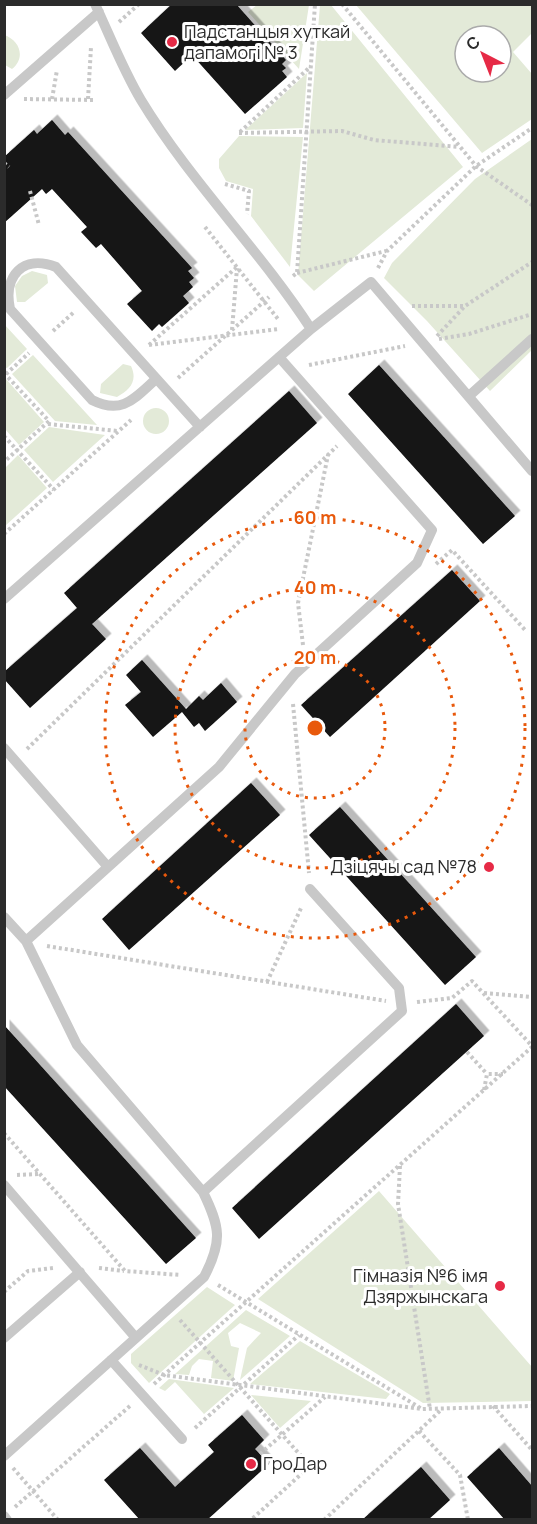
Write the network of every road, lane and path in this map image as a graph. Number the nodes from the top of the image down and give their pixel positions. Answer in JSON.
{"nodes":[{"id":1,"x":139,"y":4,"type":"edge"},
{"id":2,"x":315,"y":4,"type":"edge"},
{"id":3,"x":342,"y":4,"type":"edge"},
{"id":4,"x":97,"y":8,"type":"edge"},
{"id":5,"x":116,"y":25,"type":"dead end"},
{"id":6,"x":91,"y":47,"type":"dead end"},
{"id":7,"x":310,"y":66,"type":"junction"},
{"id":8,"x":58,"y":68,"type":"dead end"},
{"id":9,"x":4,"y":95,"type":"edge"},
{"id":10,"x":23,"y":99,"type":"dead end"},
{"id":11,"x":52,"y":99,"type":"junction"},
{"id":12,"x":88,"y":99,"type":"junction"},
{"id":13,"x":95,"y":100,"type":"dead end"},
{"id":14,"x":532,"y":128,"type":"edge"},
{"id":15,"x":306,"y":133,"type":"junction"},
{"id":16,"x":460,"y":147,"type":"junction"},
{"id":17,"x":4,"y":162,"type":"edge"},
{"id":18,"x":476,"y":166,"type":"junction"},
{"id":19,"x":9,"y":167,"type":"dead end"},
{"id":20,"x":225,"y":184,"type":"dead end"},
{"id":21,"x":30,"y":191,"type":"dead end"},
{"id":22,"x":532,"y":206,"type":"edge"},
{"id":23,"x":247,"y":214,"type":"dead end"},
{"id":24,"x":39,"y":225,"type":"dead end"},
{"id":25,"x":205,"y":227,"type":"dead end"},
{"id":26,"x":387,"y":251,"type":"junction"},
{"id":27,"x":532,"y":262,"type":"edge"},
{"id":28,"x":237,"y":267,"type":"junction"},
{"id":29,"x":297,"y":273,"type":"junction"},
{"id":30,"x":288,"y":280,"type":"dead end"},
{"id":31,"x":371,"y":282,"type":"junction"},
{"id":32,"x":276,"y":291,"type":"dead end"},
{"id":33,"x":264,"y":301,"type":"junction"},
{"id":34,"x":391,"y":306,"type":"junction"},
{"id":35,"x":465,"y":306,"type":"junction"},
{"id":36,"x":78,"y":308,"type":"dead end"},
{"id":37,"x":532,"y":314,"type":"edge"},
{"id":38,"x":278,"y":318,"type":"dead end"},
{"id":39,"x":279,"y":329,"type":"dead end"},
{"id":40,"x":311,"y":329,"type":"junction"},
{"id":41,"x":232,"y":330,"type":"junction"},
{"id":42,"x":50,"y":334,"type":"dead end"},
{"id":43,"x":226,"y":335,"type":"junction"},
{"id":44,"x":532,"y":339,"type":"edge"},
{"id":45,"x":416,"y":344,"type":"dead end"},
{"id":46,"x":30,"y":352,"type":"dead end"},
{"id":47,"x":279,"y":357,"type":"junction"},
{"id":48,"x":309,"y":364,"type":"dead end"},
{"id":49,"x":5,"y":374,"type":"edge"},
{"id":50,"x":156,"y":379,"type":"junction"},
{"id":51,"x":173,"y":382,"type":"dead end"},
{"id":52,"x":469,"y":396,"type":"junction"},
{"id":53,"x":48,"y":424,"type":"junction"},
{"id":54,"x":200,"y":427,"type":"junction"},
{"id":55,"x":348,"y":435,"type":"junction"},
{"id":56,"x":4,"y":436,"type":"edge"},
{"id":57,"x":18,"y":450,"type":"junction"},
{"id":58,"x":328,"y":455,"type":"junction"},
{"id":59,"x":4,"y":462,"type":"edge"},
{"id":60,"x":532,"y":471,"type":"edge"},
{"id":61,"x":54,"y":490,"type":"junction"},
{"id":62,"x":4,"y":534,"type":"edge"},
{"id":63,"x":435,"y":565,"type":"dead end"},
{"id":64,"x":4,"y":599,"type":"edge"},
{"id":65,"x":526,"y":631,"type":"dead end"},
{"id":66,"x":306,"y":664,"type":"junction"},
{"id":67,"x":290,"y":680,"type":"junction"},
{"id":68,"x":4,"y":748,"type":"edge"},
{"id":69,"x":15,"y":760,"type":"junction"},
{"id":70,"x":108,"y":867,"type":"junction"},
{"id":71,"x":310,"y":889,"type":"junction"},
{"id":72,"x":4,"y":917,"type":"edge"},
{"id":73,"x":26,"y":941,"type":"junction"},
{"id":74,"x":46,"y":946,"type":"dead end"},
{"id":75,"x":267,"y":982,"type":"junction"},
{"id":76,"x":484,"y":993,"type":"junction"},
{"id":77,"x":532,"y":997,"type":"edge"},
{"id":78,"x":401,"y":1004,"type":"junction"},
{"id":79,"x":532,"y":1046,"type":"edge"},
{"id":80,"x":467,"y":1052,"type":"dead end"},
{"id":81,"x":487,"y":1074,"type":"junction"},
{"id":82,"x":503,"y":1074,"type":"junction"},
{"id":83,"x":484,"y":1090,"type":"junction"},
{"id":84,"x":4,"y":1133,"type":"edge"},
{"id":85,"x":400,"y":1165,"type":"junction"},
{"id":86,"x":40,"y":1174,"type":"junction"},
{"id":87,"x":4,"y":1175,"type":"edge"},
{"id":88,"x":4,"y":1185,"type":"edge"},
{"id":89,"x":202,"y":1192,"type":"junction"},
{"id":90,"x":77,"y":1269,"type":"junction"},
{"id":91,"x":204,"y":1277,"type":"junction"},
{"id":92,"x":4,"y":1292,"type":"edge"},
{"id":93,"x":246,"y":1302,"type":"junction"},
{"id":94,"x":169,"y":1308,"type":"junction"},
{"id":95,"x":299,"y":1335,"type":"junction"},
{"id":96,"x":4,"y":1338,"type":"edge"},
{"id":97,"x":136,"y":1338,"type":"junction"},
{"id":98,"x":111,"y":1360,"type":"junction"},
{"id":99,"x":164,"y":1375,"type":"dead end"},
{"id":100,"x":241,"y":1386,"type":"junction"},
{"id":101,"x":325,"y":1396,"type":"junction"},
{"id":102,"x":493,"y":1406,"type":"junction"},
{"id":103,"x":532,"y":1406,"type":"edge"},
{"id":104,"x":443,"y":1408,"type":"junction"},
{"id":105,"x":422,"y":1409,"type":"junction"},
{"id":106,"x":430,"y":1409,"type":"junction"},
{"id":107,"x":419,"y":1431,"type":"junction"},
{"id":108,"x":282,"y":1434,"type":"junction"},
{"id":109,"x":183,"y":1439,"type":"joint"},
{"id":110,"x":532,"y":1450,"type":"edge"},
{"id":111,"x":260,"y":1454,"type":"dead end"},
{"id":112,"x":4,"y":1456,"type":"edge"},
{"id":113,"x":12,"y":1466,"type":"dead end"},
{"id":114,"x":58,"y":1520,"type":"edge"},
{"id":115,"x":251,"y":1520,"type":"edge"},
{"id":116,"x":324,"y":1520,"type":"edge"},
{"id":117,"x":468,"y":1520,"type":"edge"}],
"edges":[{"from":1,"to":5,"type":"path"},
{"from":2,"to":7,"type":"path"},
{"from":3,"to":16,"type":"path"},
{"from":4,"to":9,"type":"lane"},
{"from":4,"to":40,"type":"lane"},
{"from":6,"to":12,"type":"path"},
{"from":7,"to":15,"type":"path"},
{"from":7,"to":15,"type":"path"},
{"from":8,"to":11,"type":"path"},
{"from":10,"to":11,"type":"path"},
{"from":11,"to":12,"type":"path"},
{"from":12,"to":13,"type":"path"},
{"from":14,"to":18,"type":"path"},
{"from":15,"to":16,"type":"path"},
{"from":15,"to":29,"type":"path"},
{"from":16,"to":18,"type":"path"},
{"from":17,"to":19,"type":"path"},
{"from":18,"to":22,"type":"path"},
{"from":18,"to":26,"type":"path"},
{"from":20,"to":23,"type":"path"},
{"from":21,"to":24,"type":"path"},
{"from":25,"to":28,"type":"path"},
{"from":26,"to":29,"type":"path"},
{"from":26,"to":31,"type":"path"},
{"from":27,"to":35,"type":"path"},
{"from":28,"to":33,"type":"path"},
{"from":28,"to":41,"type":"path"},
{"from":28,"to":43,"type":"path"},
{"from":29,"to":30,"type":"path"},
{"from":31,"to":34,"type":"lane"},
{"from":31,"to":40,"type":"lane"},
{"from":32,"to":33,"type":"path"},
{"from":33,"to":38,"type":"path"},
{"from":33,"to":41,"type":"path"},
{"from":34,"to":35,"type":"path"},
{"from":34,"to":52,"type":"lane"},
{"from":35,"to":37,"type":"path"},
{"from":36,"to":42,"type":"path"},
{"from":39,"to":43,"type":"path"},
{"from":40,"to":47,"type":"lane"},
{"from":41,"to":43,"type":"path"},
{"from":43,"to":51,"type":"path"},
{"from":44,"to":52,"type":"lane"},
{"from":45,"to":48,"type":"path"},
{"from":46,"to":49,"type":"path"},
{"from":47,"to":54,"type":"lane"},
{"from":47,"to":55,"type":"lane"},
{"from":49,"to":53,"type":"path"},
{"from":50,"to":50,"type":"lane"},
{"from":50,"to":54,"type":"lane"},
{"from":52,"to":60,"type":"lane"},
{"from":53,"to":57,"type":"path"},
{"from":53,"to":61,"type":"path"},
{"from":54,"to":64,"type":"lane"},
{"from":55,"to":58,"type":"path"},
{"from":55,"to":66,"type":"lane"},
{"from":56,"to":57,"type":"path"},
{"from":57,"to":59,"type":"path"},
{"from":57,"to":61,"type":"path"},
{"from":58,"to":66,"type":"path"},
{"from":58,"to":69,"type":"path"},
{"from":61,"to":62,"type":"path"},
{"from":63,"to":65,"type":"path"},
{"from":66,"to":67,"type":"lane"},
{"from":67,"to":70,"type":"lane"},
{"from":67,"to":71,"type":"path"},
{"from":68,"to":69,"type":"lane"},
{"from":69,"to":70,"type":"lane"},
{"from":70,"to":73,"type":"lane"},
{"from":71,"to":75,"type":"path"},
{"from":71,"to":78,"type":"lane"},
{"from":72,"to":73,"type":"lane"},
{"from":73,"to":89,"type":"lane"},
{"from":74,"to":75,"type":"path"},
{"from":75,"to":78,"type":"path"},
{"from":76,"to":77,"type":"path"},
{"from":76,"to":78,"type":"path"},
{"from":76,"to":79,"type":"path"},
{"from":78,"to":89,"type":"lane"},
{"from":79,"to":82,"type":"path"},
{"from":80,"to":81,"type":"path"},
{"from":81,"to":82,"type":"path"},
{"from":81,"to":83,"type":"path"},
{"from":82,"to":83,"type":"path"},
{"from":83,"to":85,"type":"path"},
{"from":84,"to":86,"type":"path"},
{"from":85,"to":93,"type":"path"},
{"from":85,"to":106,"type":"path"},
{"from":86,"to":87,"type":"path"},
{"from":86,"to":91,"type":"path"},
{"from":88,"to":90,"type":"lane"},
{"from":89,"to":91,"type":"lane"},
{"from":90,"to":92,"type":"path"},
{"from":90,"to":96,"type":"lane"},
{"from":90,"to":97,"type":"lane"},
{"from":91,"to":93,"type":"path"},
{"from":91,"to":94,"type":"lane"},
{"from":93,"to":95,"type":"path"},
{"from":94,"to":97,"type":"lane"},
{"from":94,"to":100,"type":"path"},
{"from":95,"to":100,"type":"path"},
{"from":95,"to":105,"type":"path"},
{"from":97,"to":98,"type":"lane"},
{"from":98,"to":109,"type":"lane"},
{"from":98,"to":112,"type":"lane"},
{"from":99,"to":100,"type":"path"},
{"from":100,"to":101,"type":"path"},
{"from":100,"to":108,"type":"path"},
{"from":100,"to":109,"type":"path"},
{"from":101,"to":105,"type":"path"},
{"from":101,"to":108,"type":"path"},
{"from":102,"to":103,"type":"path"},
{"from":102,"to":104,"type":"path"},
{"from":102,"to":110,"type":"path"},
{"from":104,"to":106,"type":"path"},
{"from":104,"to":107,"type":"path"},
{"from":105,"to":106,"type":"path"},
{"from":107,"to":116,"type":"path"},
{"from":107,"to":117,"type":"path"},
{"from":108,"to":111,"type":"path"},
{"from":108,"to":115,"type":"path"},
{"from":113,"to":114,"type":"path"}]}
